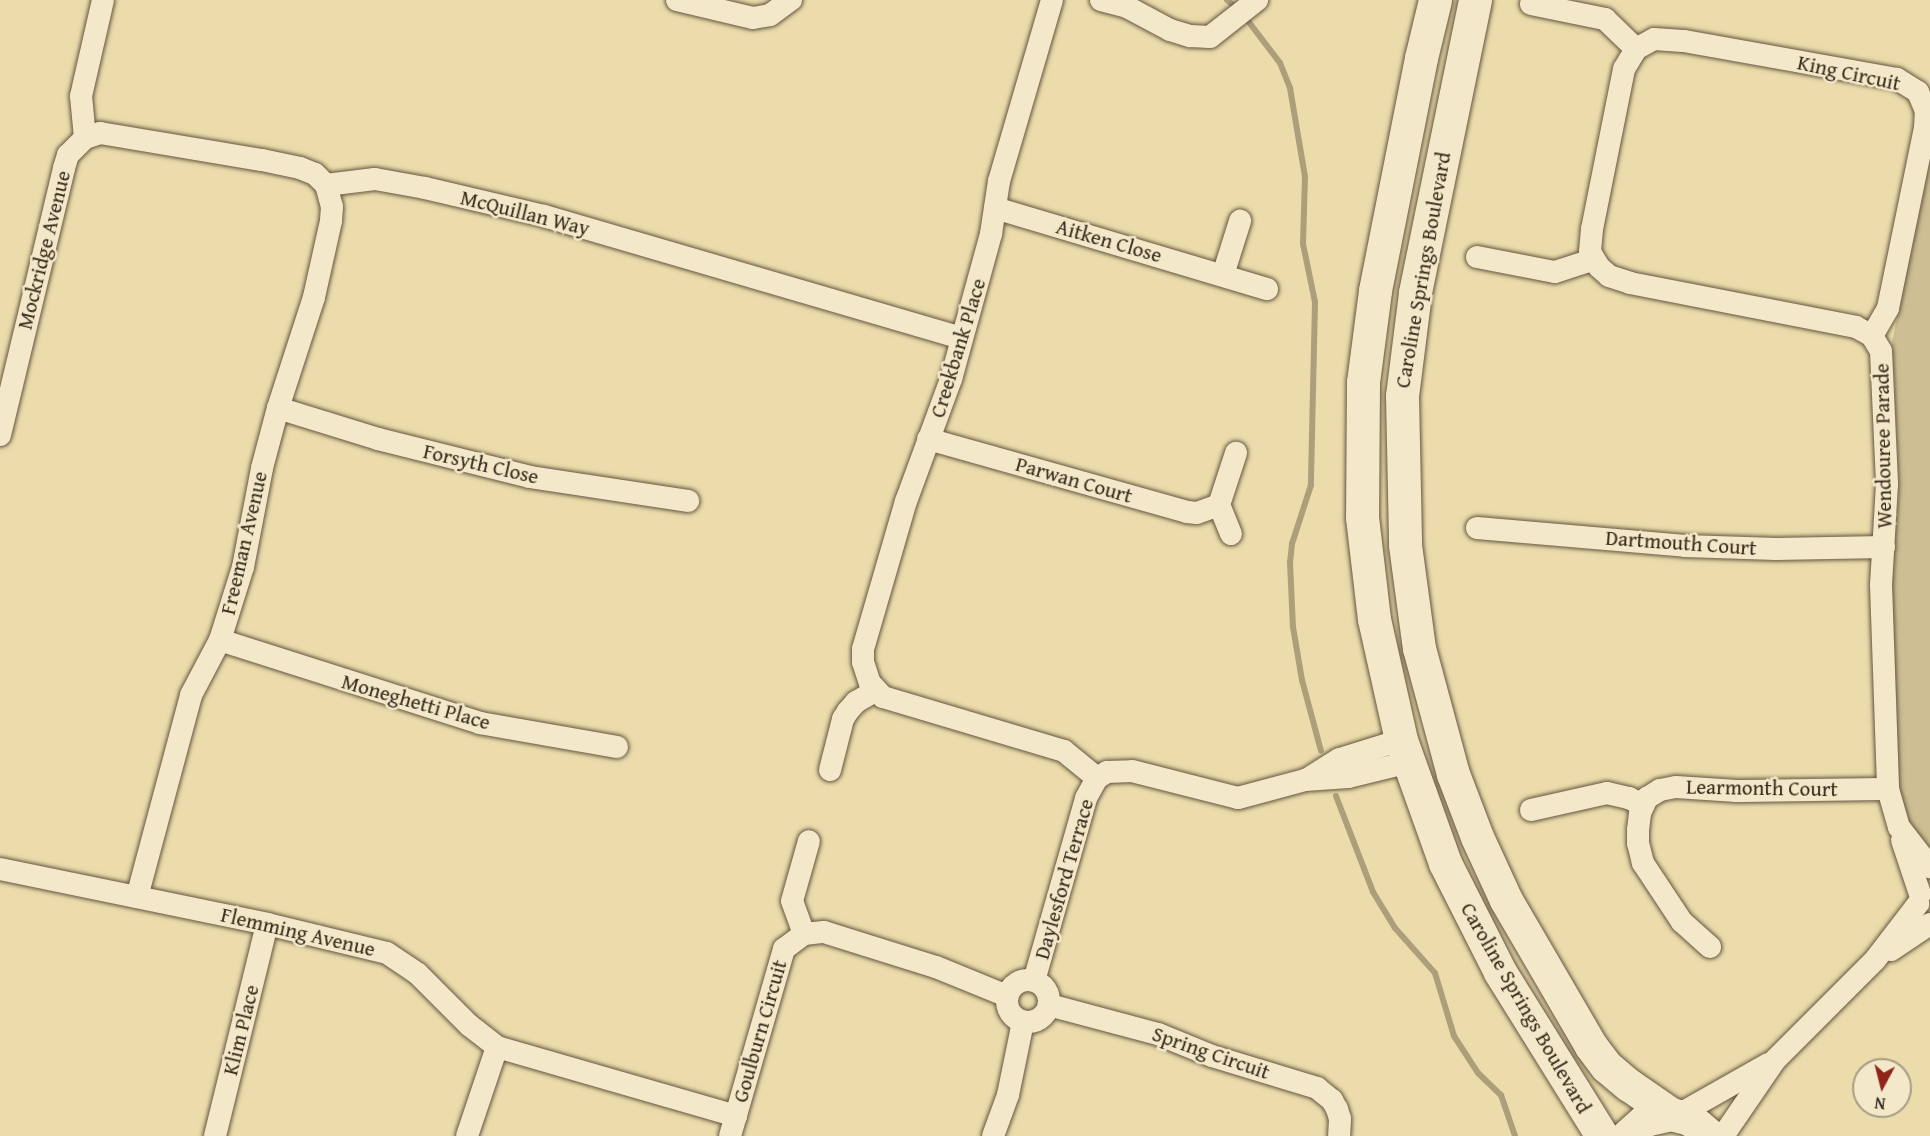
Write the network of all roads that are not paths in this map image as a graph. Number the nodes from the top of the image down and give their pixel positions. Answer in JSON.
{"nodes":[{"id":1,"x":103,"y":0,"type":"edge"},
{"id":2,"x":677,"y":0,"type":"edge"},
{"id":3,"x":792,"y":0,"type":"edge"},
{"id":4,"x":1052,"y":0,"type":"edge"},
{"id":5,"x":1101,"y":0,"type":"edge"},
{"id":6,"x":1435,"y":0,"type":"edge"},
{"id":7,"x":1475,"y":0,"type":"edge"},
{"id":8,"x":1256,"y":1,"type":"edge"},
{"id":9,"x":1531,"y":4,"type":"dead end"},
{"id":10,"x":1636,"y":48,"type":"junction"},
{"id":11,"x":85,"y":138,"type":"junction"},
{"id":12,"x":326,"y":185,"type":"junction"},
{"id":13,"x":995,"y":208,"type":"junction"},
{"id":14,"x":1240,"y":221,"type":"dead end"},
{"id":15,"x":1477,"y":257,"type":"dead end"},
{"id":16,"x":1593,"y":260,"type":"junction"},
{"id":17,"x":1224,"y":275,"type":"junction"},
{"id":18,"x":1266,"y":288,"type":"dead end"},
{"id":19,"x":1872,"y":336,"type":"junction"},
{"id":20,"x":962,"y":338,"type":"junction"},
{"id":21,"x":278,"y":408,"type":"junction"},
{"id":22,"x":0,"y":435,"type":"edge"},
{"id":23,"x":928,"y":439,"type":"junction"},
{"id":24,"x":1236,"y":453,"type":"dead end"},
{"id":25,"x":688,"y":501,"type":"dead end"},
{"id":26,"x":1219,"y":506,"type":"junction"},
{"id":27,"x":1478,"y":528,"type":"dead end"},
{"id":28,"x":1231,"y":534,"type":"dead end"},
{"id":29,"x":1884,"y":547,"type":"junction"},
{"id":30,"x":220,"y":640,"type":"junction"},
{"id":31,"x":875,"y":691,"type":"junction"},
{"id":32,"x":1442,"y":737,"type":"junction"},
{"id":33,"x":617,"y":747,"type":"dead end"},
{"id":34,"x":1405,"y":751,"type":"junction"},
{"id":35,"x":830,"y":770,"type":"dead end"},
{"id":36,"x":1097,"y":778,"type":"junction"},
{"id":37,"x":1888,"y":789,"type":"junction"},
{"id":38,"x":1642,"y":805,"type":"junction"},
{"id":39,"x":1531,"y":810,"type":"dead end"},
{"id":40,"x":1899,"y":826,"type":"junction"},
{"id":41,"x":809,"y":841,"type":"dead end"},
{"id":42,"x":1930,"y":867,"type":"edge"},
{"id":43,"x":0,"y":869,"type":"edge"},
{"id":44,"x":137,"y":897,"type":"junction"},
{"id":45,"x":1926,"y":906,"type":"edge"},
{"id":46,"x":267,"y":924,"type":"junction"},
{"id":47,"x":804,"y":934,"type":"junction"},
{"id":48,"x":1710,"y":947,"type":"dead end"},
{"id":49,"x":1034,"y":981,"type":"junction"},
{"id":50,"x":1007,"y":996,"type":"junction"},
{"id":51,"x":1048,"y":1005,"type":"junction"},
{"id":52,"x":1023,"y":1022,"type":"junction"},
{"id":53,"x":497,"y":1047,"type":"junction"},
{"id":54,"x":1775,"y":1060,"type":"junction"},
{"id":55,"x":1675,"y":1114,"type":"junction"},
{"id":56,"x":733,"y":1126,"type":"edge"},
{"id":57,"x":215,"y":1136,"type":"edge"},
{"id":58,"x":467,"y":1136,"type":"edge"},
{"id":59,"x":993,"y":1136,"type":"edge"},
{"id":60,"x":1339,"y":1136,"type":"edge"},
{"id":61,"x":1602,"y":1136,"type":"edge"},
{"id":62,"x":1627,"y":1136,"type":"edge"},
{"id":63,"x":1710,"y":1136,"type":"edge"},
{"id":64,"x":1723,"y":1136,"type":"edge"}],
"edges":[{"from":1,"to":11,"type":"street"},
{"from":2,"to":3,"type":"street"},
{"from":4,"to":13,"type":"street","name":"Creekbank Place"},
{"from":5,"to":8,"type":"street"},
{"from":6,"to":34,"type":"main road","name":"Caroline Springs Boulevard"},
{"from":7,"to":32,"type":"main road","name":"Caroline Springs Boulevard"},
{"from":9,"to":10,"type":"street"},
{"from":10,"to":16,"type":"street"},
{"from":10,"to":19,"type":"street","name":"King Circuit"},
{"from":11,"to":12,"type":"street"},
{"from":11,"to":22,"type":"street","name":"Mockridge Avenue"},
{"from":12,"to":20,"type":"street","name":"McQuillan Way"},
{"from":12,"to":21,"type":"street","name":"Freeman Avenue"},
{"from":13,"to":17,"type":"street","name":"Aitken Close"},
{"from":13,"to":20,"type":"street","name":"Creekbank Place"},
{"from":14,"to":17,"type":"street"},
{"from":15,"to":16,"type":"street"},
{"from":16,"to":19,"type":"street","name":"Wendouree Parade"},
{"from":17,"to":18,"type":"street","name":"Aitken Close"},
{"from":19,"to":29,"type":"street","name":"Wendouree Parade"},
{"from":20,"to":23,"type":"street","name":"Creekbank Place"},
{"from":21,"to":25,"type":"street","name":"Forsyth Close"},
{"from":21,"to":30,"type":"street","name":"Freeman Avenue"},
{"from":23,"to":26,"type":"street","name":"Parwan Court"},
{"from":23,"to":31,"type":"street","name":"Creekbank Place"},
{"from":24,"to":26,"type":"street"},
{"from":26,"to":28,"type":"street"},
{"from":27,"to":29,"type":"street","name":"Dartmouth Court"},
{"from":29,"to":37,"type":"street","name":"Wendouree Parade"},
{"from":30,"to":33,"type":"street","name":"Moneghetti Place"},
{"from":30,"to":44,"type":"street","name":"Freeman Avenue"},
{"from":31,"to":35,"type":"street"},
{"from":31,"to":36,"type":"street"},
{"from":32,"to":34,"type":"main road"},
{"from":32,"to":55,"type":"main road","name":"Caroline Springs Boulevard"},
{"from":34,"to":36,"type":"street","name":"Daylesford Terrace"},
{"from":34,"to":61,"type":"main road","name":"Caroline Springs Boulevard"},
{"from":36,"to":49,"type":"street","name":"Daylesford Terrace"},
{"from":37,"to":38,"type":"street","name":"Learmonth Court"},
{"from":37,"to":40,"type":"street","name":"Wendouree Parade"},
{"from":38,"to":39,"type":"street"},
{"from":38,"to":48,"type":"street"},
{"from":40,"to":42,"type":"street","name":"Wendouree Parade"},
{"from":40,"to":45,"type":"street","name":"Wendouree Parade"},
{"from":41,"to":47,"type":"street"},
{"from":43,"to":44,"type":"street","name":"Flemming Avenue"},
{"from":44,"to":46,"type":"street","name":"Flemming Avenue"},
{"from":45,"to":54,"type":"street"},
{"from":46,"to":53,"type":"street","name":"Flemming Avenue"},
{"from":46,"to":57,"type":"street","name":"Klim Place"},
{"from":47,"to":50,"type":"street"},
{"from":47,"to":56,"type":"street","name":"Goulburn Circuit"},
{"from":49,"to":50,"type":"street"},
{"from":49,"to":51,"type":"street"},
{"from":50,"to":52,"type":"street"},
{"from":51,"to":52,"type":"street"},
{"from":51,"to":60,"type":"street","name":"Spring Circuit"},
{"from":52,"to":59,"type":"street"},
{"from":53,"to":56,"type":"street","name":"Flemming Avenue"},
{"from":53,"to":58,"type":"street"},
{"from":54,"to":55,"type":"street"},
{"from":54,"to":64,"type":"street"},
{"from":55,"to":62,"type":"main road"},
{"from":55,"to":63,"type":"main road","name":"Caroline Springs Boulevard"}]}
